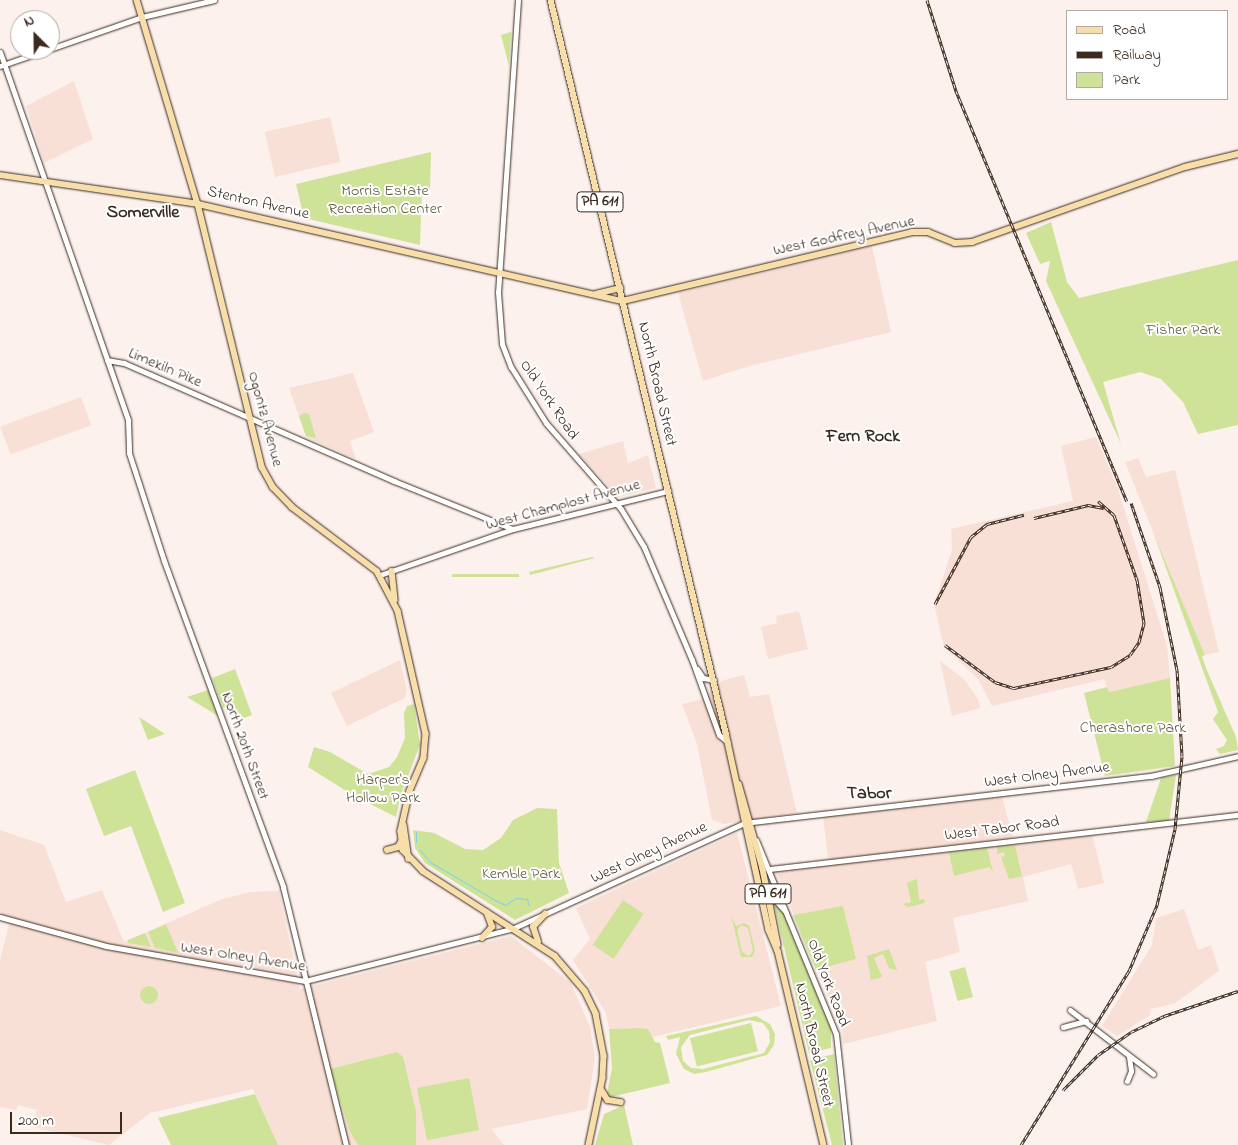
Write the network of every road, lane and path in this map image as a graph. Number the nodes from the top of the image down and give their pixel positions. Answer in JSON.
{"nodes":[{"id":1,"x":137,"y":0,"type":"edge"},
{"id":2,"x":214,"y":0,"type":"edge"},
{"id":3,"x":518,"y":0,"type":"edge"},
{"id":4,"x":551,"y":0,"type":"edge"},
{"id":5,"x":142,"y":17,"type":"junction"},
{"id":6,"x":60,"y":46,"type":"edge"},
{"id":7,"x":0,"y":52,"type":"edge"},
{"id":8,"x":17,"y":60,"type":"edge"},
{"id":9,"x":2,"y":65,"type":"edge"},
{"id":10,"x":1238,"y":154,"type":"edge"},
{"id":11,"x":0,"y":175,"type":"edge"},
{"id":12,"x":46,"y":182,"type":"junction"},
{"id":13,"x":198,"y":204,"type":"junction"},
{"id":14,"x":500,"y":273,"type":"junction"},
{"id":15,"x":620,"y":288,"type":"junction"},
{"id":16,"x":587,"y":294,"type":"junction"},
{"id":17,"x":623,"y":301,"type":"junction"},
{"id":18,"x":107,"y":360,"type":"junction"},
{"id":19,"x":249,"y":418,"type":"junction"},
{"id":20,"x":668,"y":491,"type":"junction"},
{"id":21,"x":615,"y":504,"type":"junction"},
{"id":22,"x":513,"y":528,"type":"junction"},
{"id":23,"x":392,"y":571,"type":"junction"},
{"id":24,"x":380,"y":575,"type":"junction"},
{"id":25,"x":395,"y":602,"type":"junction"},
{"id":26,"x":692,"y":660,"type":"junction"},
{"id":27,"x":714,"y":680,"type":"junction"},
{"id":28,"x":728,"y":742,"type":"junction"},
{"id":29,"x":1238,"y":756,"type":"edge"},
{"id":30,"x":1238,"y":815,"type":"edge"},
{"id":31,"x":747,"y":823,"type":"junction"},
{"id":32,"x":404,"y":825,"type":"junction"},
{"id":33,"x":754,"y":838,"type":"junction"},
{"id":34,"x":402,"y":840,"type":"junction"},
{"id":35,"x":387,"y":850,"type":"dead end"},
{"id":36,"x":409,"y":859,"type":"junction"},
{"id":37,"x":770,"y":868,"type":"junction"},
{"id":38,"x":768,"y":892,"type":"junction"},
{"id":39,"x":486,"y":911,"type":"junction"},
{"id":40,"x":787,"y":913,"type":"junction"},
{"id":41,"x":545,"y":914,"type":"junction"},
{"id":42,"x":0,"y":917,"type":"edge"},
{"id":43,"x":514,"y":928,"type":"junction"},
{"id":44,"x":482,"y":938,"type":"junction"},
{"id":45,"x":540,"y":946,"type":"junction"},
{"id":46,"x":778,"y":951,"type":"junction"},
{"id":47,"x":305,"y":982,"type":"junction"},
{"id":48,"x":1070,"y":1010,"type":"dead end"},
{"id":49,"x":1086,"y":1022,"type":"junction"},
{"id":50,"x":1063,"y":1027,"type":"dead end"},
{"id":51,"x":1129,"y":1056,"type":"junction"},
{"id":52,"x":1153,"y":1074,"type":"dead end"},
{"id":53,"x":1127,"y":1081,"type":"dead end"},
{"id":54,"x":600,"y":1089,"type":"junction"},
{"id":55,"x":621,"y":1102,"type":"dead end"},
{"id":56,"x":346,"y":1145,"type":"edge"},
{"id":57,"x":589,"y":1145,"type":"edge"},
{"id":58,"x":824,"y":1145,"type":"edge"},
{"id":59,"x":848,"y":1145,"type":"edge"}],
"edges":[{"from":1,"to":5,"type":"main road","name":"Ogontz Avenue"},
{"from":2,"to":5,"type":"street"},
{"from":3,"to":14,"type":"street","name":"Old York Road"},
{"from":4,"to":15,"type":"main road","name":"North Broad Street","number":"PA 611"},
{"from":5,"to":6,"type":"street"},
{"from":5,"to":13,"type":"main road","name":"Ogontz Avenue"},
{"from":7,"to":9,"type":"street","name":"Limekiln Pike"},
{"from":8,"to":9,"type":"street"},
{"from":9,"to":12,"type":"street","name":"Limekiln Pike"},
{"from":10,"to":17,"type":"main road","name":"West Godfrey Avenue"},
{"from":11,"to":12,"type":"main road","name":"Stenton Avenue"},
{"from":12,"to":13,"type":"main road","name":"Stenton Avenue"},
{"from":12,"to":18,"type":"street","name":"Limekiln Pike"},
{"from":13,"to":14,"type":"main road","name":"Stenton Avenue"},
{"from":13,"to":19,"type":"main road","name":"Ogontz Avenue"},
{"from":14,"to":16,"type":"main road","name":"Stenton Avenue"},
{"from":14,"to":21,"type":"street","name":"Old York Road"},
{"from":15,"to":16,"type":"main road"},
{"from":15,"to":17,"type":"main road","name":"North Broad Street","number":"PA 611"},
{"from":16,"to":17,"type":"main road","name":"Stenton Avenue"},
{"from":17,"to":20,"type":"main road","name":"North Broad Street","number":"PA 611"},
{"from":18,"to":19,"type":"street","name":"Limekiln Pike"},
{"from":18,"to":47,"type":"street","name":"North 20th Street"},
{"from":19,"to":22,"type":"street","name":"Limekiln Pike"},
{"from":19,"to":24,"type":"main road","name":"Ogontz Avenue"},
{"from":20,"to":21,"type":"street","name":"West Champlost Avenue"},
{"from":20,"to":27,"type":"main road","name":"North Broad Street","number":"PA 611"},
{"from":21,"to":22,"type":"street","name":"West Champlost Avenue"},
{"from":21,"to":26,"type":"street","name":"Old York Road"},
{"from":22,"to":23,"type":"street","name":"West Champlost Avenue"},
{"from":23,"to":24,"type":"street","name":"West Champlost Avenue"},
{"from":23,"to":25,"type":"main road"},
{"from":24,"to":25,"type":"main road","name":"Ogontz Avenue"},
{"from":25,"to":32,"type":"main road","name":"Ogontz Avenue"},
{"from":26,"to":27,"type":"street","name":"Old York Road"},
{"from":26,"to":28,"type":"street","name":"Old York Road"},
{"from":27,"to":28,"type":"main road","name":"North Broad Street","number":"PA 611"},
{"from":28,"to":31,"type":"main road","name":"North Broad Street","number":"PA 611"},
{"from":29,"to":31,"type":"street","name":"West Olney Avenue"},
{"from":30,"to":37,"type":"street","name":"West Tabor Road"},
{"from":31,"to":33,"type":"main road","name":"North Broad Street","number":"PA 611"},
{"from":31,"to":41,"type":"street","name":"West Olney Avenue"},
{"from":31,"to":46,"type":"main road","name":"North Broad Street","number":"PA 611"},
{"from":32,"to":34,"type":"main road","name":"Ogontz Avenue"},
{"from":32,"to":36,"type":"main road","name":"Ogontz Avenue"},
{"from":33,"to":37,"type":"street","name":"Old York Road"},
{"from":33,"to":38,"type":"main road","name":"North Broad Street","number":"PA 611"},
{"from":34,"to":35,"type":"main road"},
{"from":34,"to":36,"type":"main road","name":"Ogontz Avenue"},
{"from":36,"to":39,"type":"main road"},
{"from":37,"to":40,"type":"street","name":"Old York Road"},
{"from":38,"to":40,"type":"street"},
{"from":38,"to":46,"type":"main road","name":"North Broad Street","number":"PA 611"},
{"from":39,"to":43,"type":"main road"},
{"from":39,"to":44,"type":"main road"},
{"from":40,"to":59,"type":"street","name":"Old York Road"},
{"from":41,"to":43,"type":"street","name":"West Olney Avenue"},
{"from":41,"to":45,"type":"main road"},
{"from":42,"to":47,"type":"street","name":"West Olney Avenue"},
{"from":43,"to":44,"type":"street","name":"West Olney Avenue"},
{"from":43,"to":45,"type":"main road"},
{"from":44,"to":47,"type":"street","name":"West Olney Avenue"},
{"from":45,"to":54,"type":"main road"},
{"from":46,"to":58,"type":"main road","name":"North Broad Street","number":"PA 611"},
{"from":47,"to":56,"type":"street","name":"North 20th Street"},
{"from":48,"to":49,"type":"street"},
{"from":49,"to":50,"type":"street"},
{"from":49,"to":51,"type":"street"},
{"from":51,"to":52,"type":"street"},
{"from":51,"to":53,"type":"street"},
{"from":54,"to":55,"type":"main road"},
{"from":54,"to":57,"type":"main road"}]}
